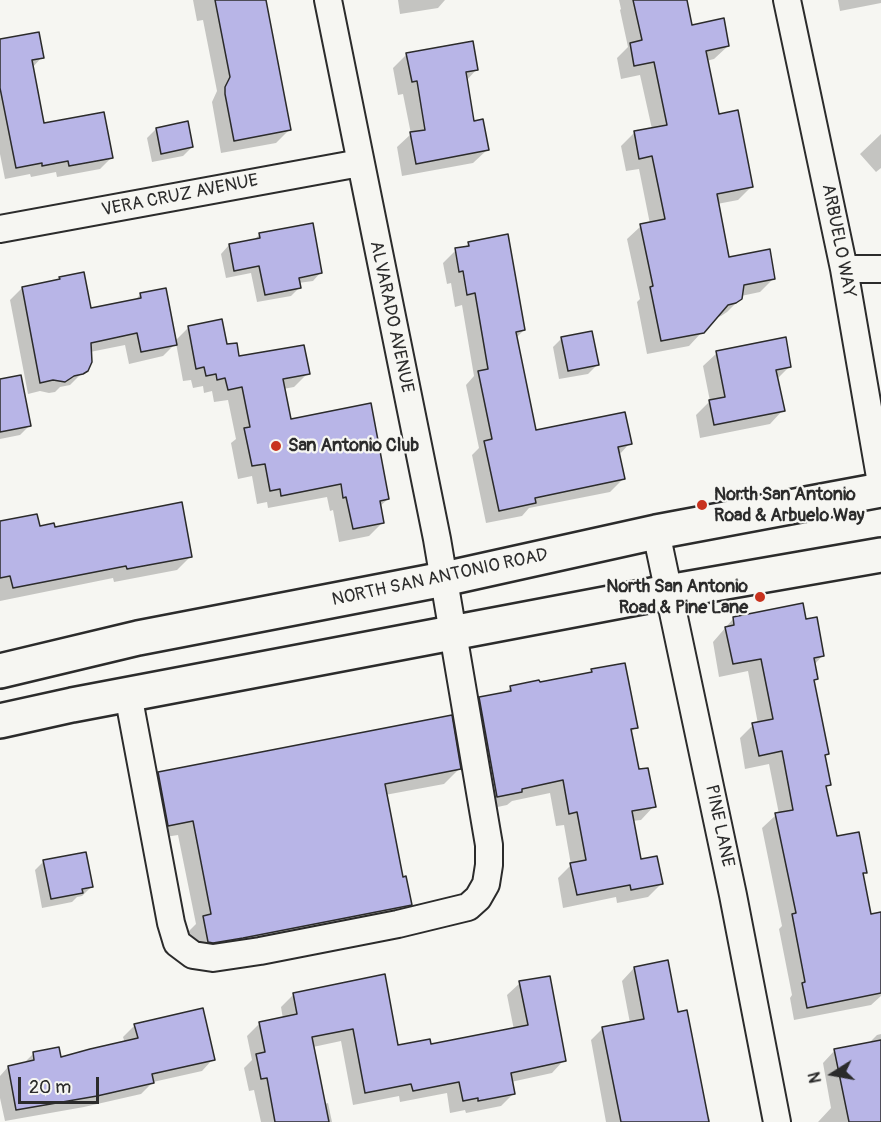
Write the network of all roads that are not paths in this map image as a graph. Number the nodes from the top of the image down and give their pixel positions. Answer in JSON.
{"nodes":[{"id":1,"x":328,"y":0,"type":"edge"},
{"id":2,"x":787,"y":0,"type":"edge"},
{"id":3,"x":360,"y":163,"type":"junction"},
{"id":4,"x":0,"y":229,"type":"edge"},
{"id":5,"x":844,"y":269,"type":"junction"},
{"id":6,"x":881,"y":269,"type":"edge"},
{"id":7,"x":881,"y":483,"type":"edge"},
{"id":8,"x":881,"y":490,"type":"edge"},
{"id":9,"x":656,"y":532,"type":"junction"},
{"id":10,"x":881,"y":555,"type":"edge"},
{"id":11,"x":444,"y":579,"type":"junction"},
{"id":12,"x":668,"y":592,"type":"junction"},
{"id":13,"x":453,"y":634,"type":"junction"},
{"id":14,"x":0,"y":671,"type":"edge"},
{"id":15,"x":128,"y":694,"type":"junction"},
{"id":16,"x":0,"y":721,"type":"edge"},
{"id":17,"x":777,"y":1122,"type":"edge"}],
"edges":[{"from":1,"to":3,"type":"street","name":"ALVARADO AVENUE"},
{"from":2,"to":5,"type":"street","name":"ARBUELO WAY"},
{"from":3,"to":4,"type":"street","name":"VERA CRUZ AVENUE"},
{"from":3,"to":11,"type":"street","name":"ALVARADO AVENUE"},
{"from":5,"to":6,"type":"street"},
{"from":5,"to":7,"type":"street","name":"ARBUELO WAY"},
{"from":8,"to":9,"type":"main road","name":"NORTH SAN ANTONIO ROAD"},
{"from":9,"to":11,"type":"main road","name":"NORTH SAN ANTONIO ROAD"},
{"from":9,"to":12,"type":"street","name":"PINE LANE"},
{"from":10,"to":12,"type":"main road"},
{"from":11,"to":13,"type":"street","name":"ALVARADO AVENUE"},
{"from":11,"to":14,"type":"main road","name":"NORTH SAN ANTONIO ROAD"},
{"from":12,"to":13,"type":"main road"},
{"from":12,"to":17,"type":"street","name":"PINE LANE"},
{"from":13,"to":15,"type":"main road"},
{"from":13,"to":15,"type":"street","name":"ALVARADO AVENUE"},
{"from":15,"to":16,"type":"main road"}]}
